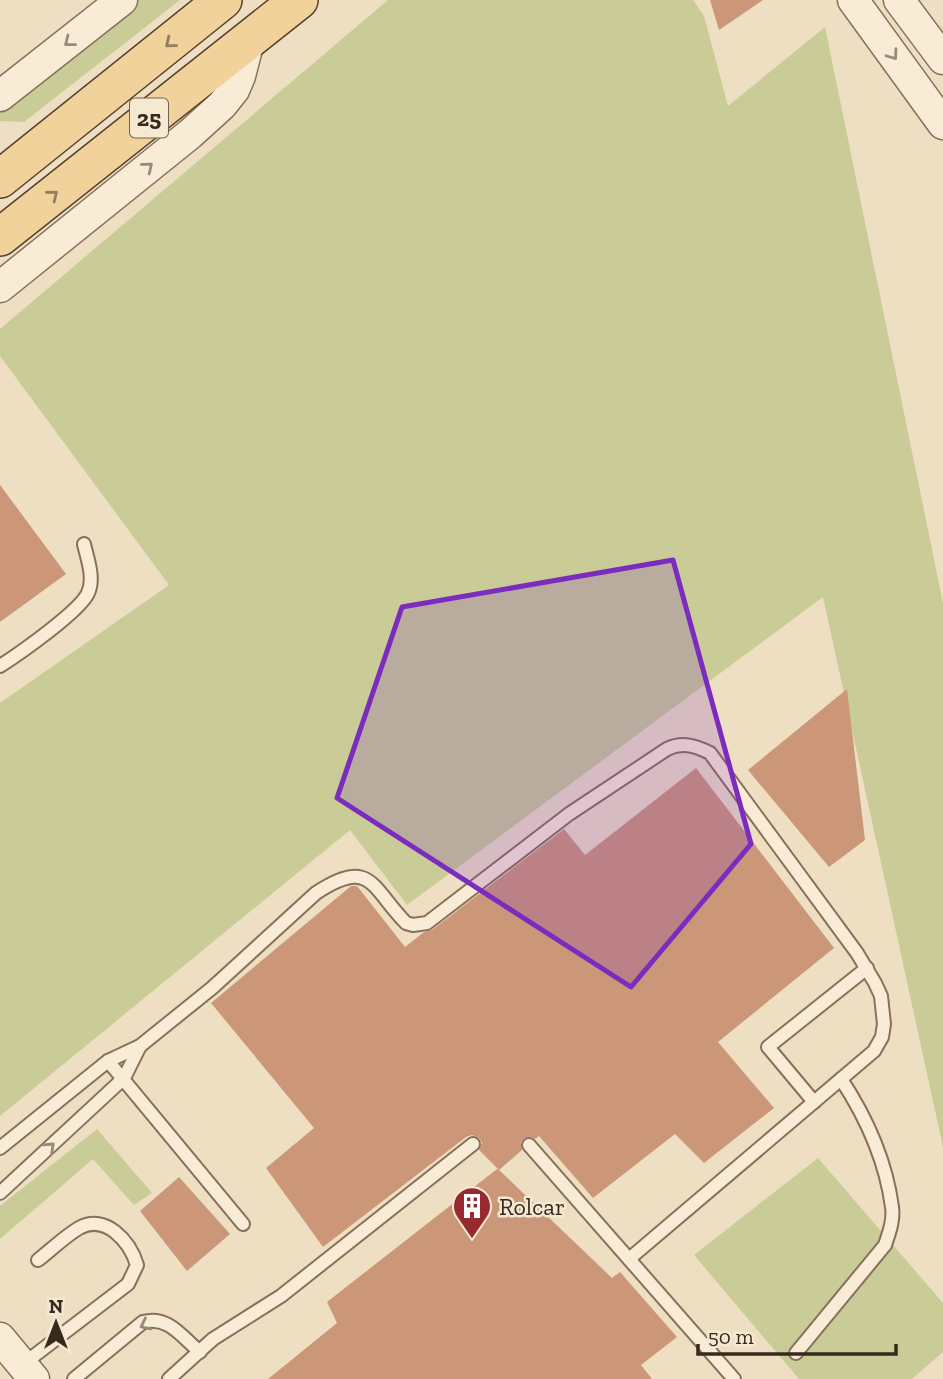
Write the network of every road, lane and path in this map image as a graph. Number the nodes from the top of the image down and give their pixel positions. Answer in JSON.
{"nodes":[{"id":1,"x":122,"y":0,"type":"edge"},
{"id":2,"x":223,"y":0,"type":"edge"},
{"id":3,"x":299,"y":0,"type":"edge"},
{"id":4,"x":853,"y":0,"type":"edge"},
{"id":5,"x":899,"y":0,"type":"edge"},
{"id":6,"x":250,"y":37,"type":"junction"},
{"id":7,"x":943,"y":59,"type":"edge"},
{"id":8,"x":0,"y":96,"type":"edge"},
{"id":9,"x":943,"y":124,"type":"edge"},
{"id":10,"x":16,"y":161,"type":"edge"},
{"id":11,"x":0,"y":180,"type":"edge"},
{"id":12,"x":0,"y":237,"type":"edge"},
{"id":13,"x":0,"y":287,"type":"edge"},
{"id":14,"x":84,"y":544,"type":"dead end"},
{"id":15,"x":0,"y":666,"type":"edge"},
{"id":16,"x":867,"y":968,"type":"junction"},
{"id":17,"x":140,"y":1046,"type":"junction"},
{"id":18,"x":108,"y":1061,"type":"junction"},
{"id":19,"x":124,"y":1078,"type":"junction"},
{"id":20,"x":841,"y":1079,"type":"junction"},
{"id":21,"x":814,"y":1102,"type":"junction"},
{"id":22,"x":473,"y":1144,"type":"dead end"},
{"id":23,"x":529,"y":1144,"type":"dead end"},
{"id":24,"x":0,"y":1148,"type":"edge"},
{"id":25,"x":0,"y":1193,"type":"edge"},
{"id":26,"x":243,"y":1224,"type":"dead end"},
{"id":27,"x":629,"y":1259,"type":"junction"},
{"id":28,"x":38,"y":1260,"type":"dead end"},
{"id":29,"x":0,"y":1338,"type":"edge"},
{"id":30,"x":200,"y":1352,"type":"junction"},
{"id":31,"x":796,"y":1353,"type":"dead end"},
{"id":32,"x":28,"y":1372,"type":"edge"},
{"id":33,"x":74,"y":1379,"type":"edge"},
{"id":34,"x":169,"y":1379,"type":"edge"},
{"id":35,"x":734,"y":1379,"type":"edge"}],
"edges":[{"from":1,"to":8,"type":"street","one_way":true},
{"from":2,"to":10,"type":"main road","number":"25","one_way":true},
{"from":3,"to":6,"type":"main road","number":"25"},
{"from":4,"to":9,"type":"street","one_way":true},
{"from":5,"to":7,"type":"street"},
{"from":12,"to":6,"type":"main road","number":"25","one_way":true},
{"from":13,"to":6,"type":"street","one_way":true},
{"from":10,"to":11,"type":"main road","number":"25"},
{"from":14,"to":15,"type":"lane"},
{"from":16,"to":17,"type":"lane"},
{"from":16,"to":20,"type":"lane"},
{"from":16,"to":21,"type":"lane"},
{"from":17,"to":18,"type":"lane"},
{"from":17,"to":19,"type":"lane"},
{"from":18,"to":19,"type":"lane"},
{"from":18,"to":24,"type":"lane"},
{"from":25,"to":19,"type":"lane","one_way":true},
{"from":19,"to":26,"type":"lane"},
{"from":20,"to":21,"type":"lane"},
{"from":20,"to":31,"type":"lane"},
{"from":21,"to":27,"type":"lane"},
{"from":22,"to":30,"type":"lane"},
{"from":23,"to":27,"type":"lane"},
{"from":27,"to":35,"type":"lane"},
{"from":28,"to":32,"type":"lane"},
{"from":29,"to":32,"type":"street"},
{"from":30,"to":33,"type":"lane","one_way":true},
{"from":30,"to":34,"type":"lane"}]}
